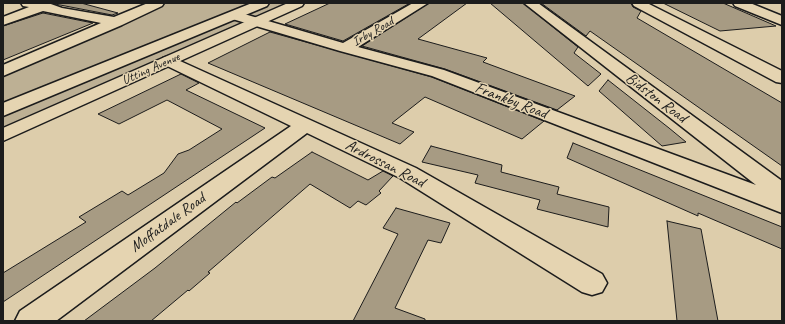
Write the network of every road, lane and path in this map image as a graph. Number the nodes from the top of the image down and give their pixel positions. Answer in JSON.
{"nodes":[{"id":1,"x":27,"y":3,"type":"edge"},
{"id":2,"x":54,"y":3,"type":"edge"},
{"id":3,"x":158,"y":3,"type":"edge"},
{"id":4,"x":263,"y":3,"type":"edge"},
{"id":5,"x":298,"y":3,"type":"edge"},
{"id":6,"x":422,"y":3,"type":"edge"},
{"id":7,"x":530,"y":3,"type":"edge"},
{"id":8,"x":638,"y":3,"type":"edge"},
{"id":9,"x":739,"y":3,"type":"edge"},
{"id":10,"x":42,"y":7,"type":"junction"},
{"id":11,"x":234,"y":15,"type":"junction"},
{"id":12,"x":3,"y":21,"type":"edge"},
{"id":13,"x":782,"y":21,"type":"edge"},
{"id":14,"x":117,"y":22,"type":"junction"},
{"id":15,"x":256,"y":22,"type":"junction"},
{"id":16,"x":345,"y":48,"type":"junction"},
{"id":17,"x":169,"y":61,"type":"junction"},
{"id":18,"x":3,"y":71,"type":"edge"},
{"id":19,"x":782,"y":78,"type":"edge"},
{"id":20,"x":3,"y":110,"type":"edge"},
{"id":21,"x":305,"y":125,"type":"junction"},
{"id":22,"x":3,"y":135,"type":"edge"},
{"id":23,"x":782,"y":193,"type":"edge"},
{"id":24,"x":782,"y":204,"type":"edge"},
{"id":25,"x":592,"y":283,"type":"dead end"},
{"id":26,"x":31,"y":321,"type":"edge"}],
"edges":[{"from":1,"to":10,"type":"street"},
{"from":2,"to":10,"type":"street"},
{"from":3,"to":14,"type":"street"},
{"from":4,"to":11,"type":"street","name":"Utting Avenue"},
{"from":5,"to":15,"type":"street","name":"Utting Avenue"},
{"from":6,"to":16,"type":"street","name":"Irby Road"},
{"from":7,"to":23,"type":"street","name":"Bidston Road"},
{"from":8,"to":19,"type":"street"},
{"from":9,"to":13,"type":"street"},
{"from":10,"to":12,"type":"street"},
{"from":10,"to":14,"type":"street"},
{"from":11,"to":15,"type":"street","name":"Frankby Road"},
{"from":11,"to":20,"type":"street","name":"Utting Avenue"},
{"from":14,"to":18,"type":"street"},
{"from":15,"to":16,"type":"street","name":"Frankby Road"},
{"from":15,"to":17,"type":"street","name":"Utting Avenue"},
{"from":16,"to":24,"type":"street","name":"Frankby Road"},
{"from":17,"to":21,"type":"street","name":"Ardrossan Road"},
{"from":17,"to":22,"type":"street","name":"Utting Avenue"},
{"from":21,"to":25,"type":"street","name":"Ardrossan Road"},
{"from":21,"to":26,"type":"street","name":"Moffatdale Road"}]}
